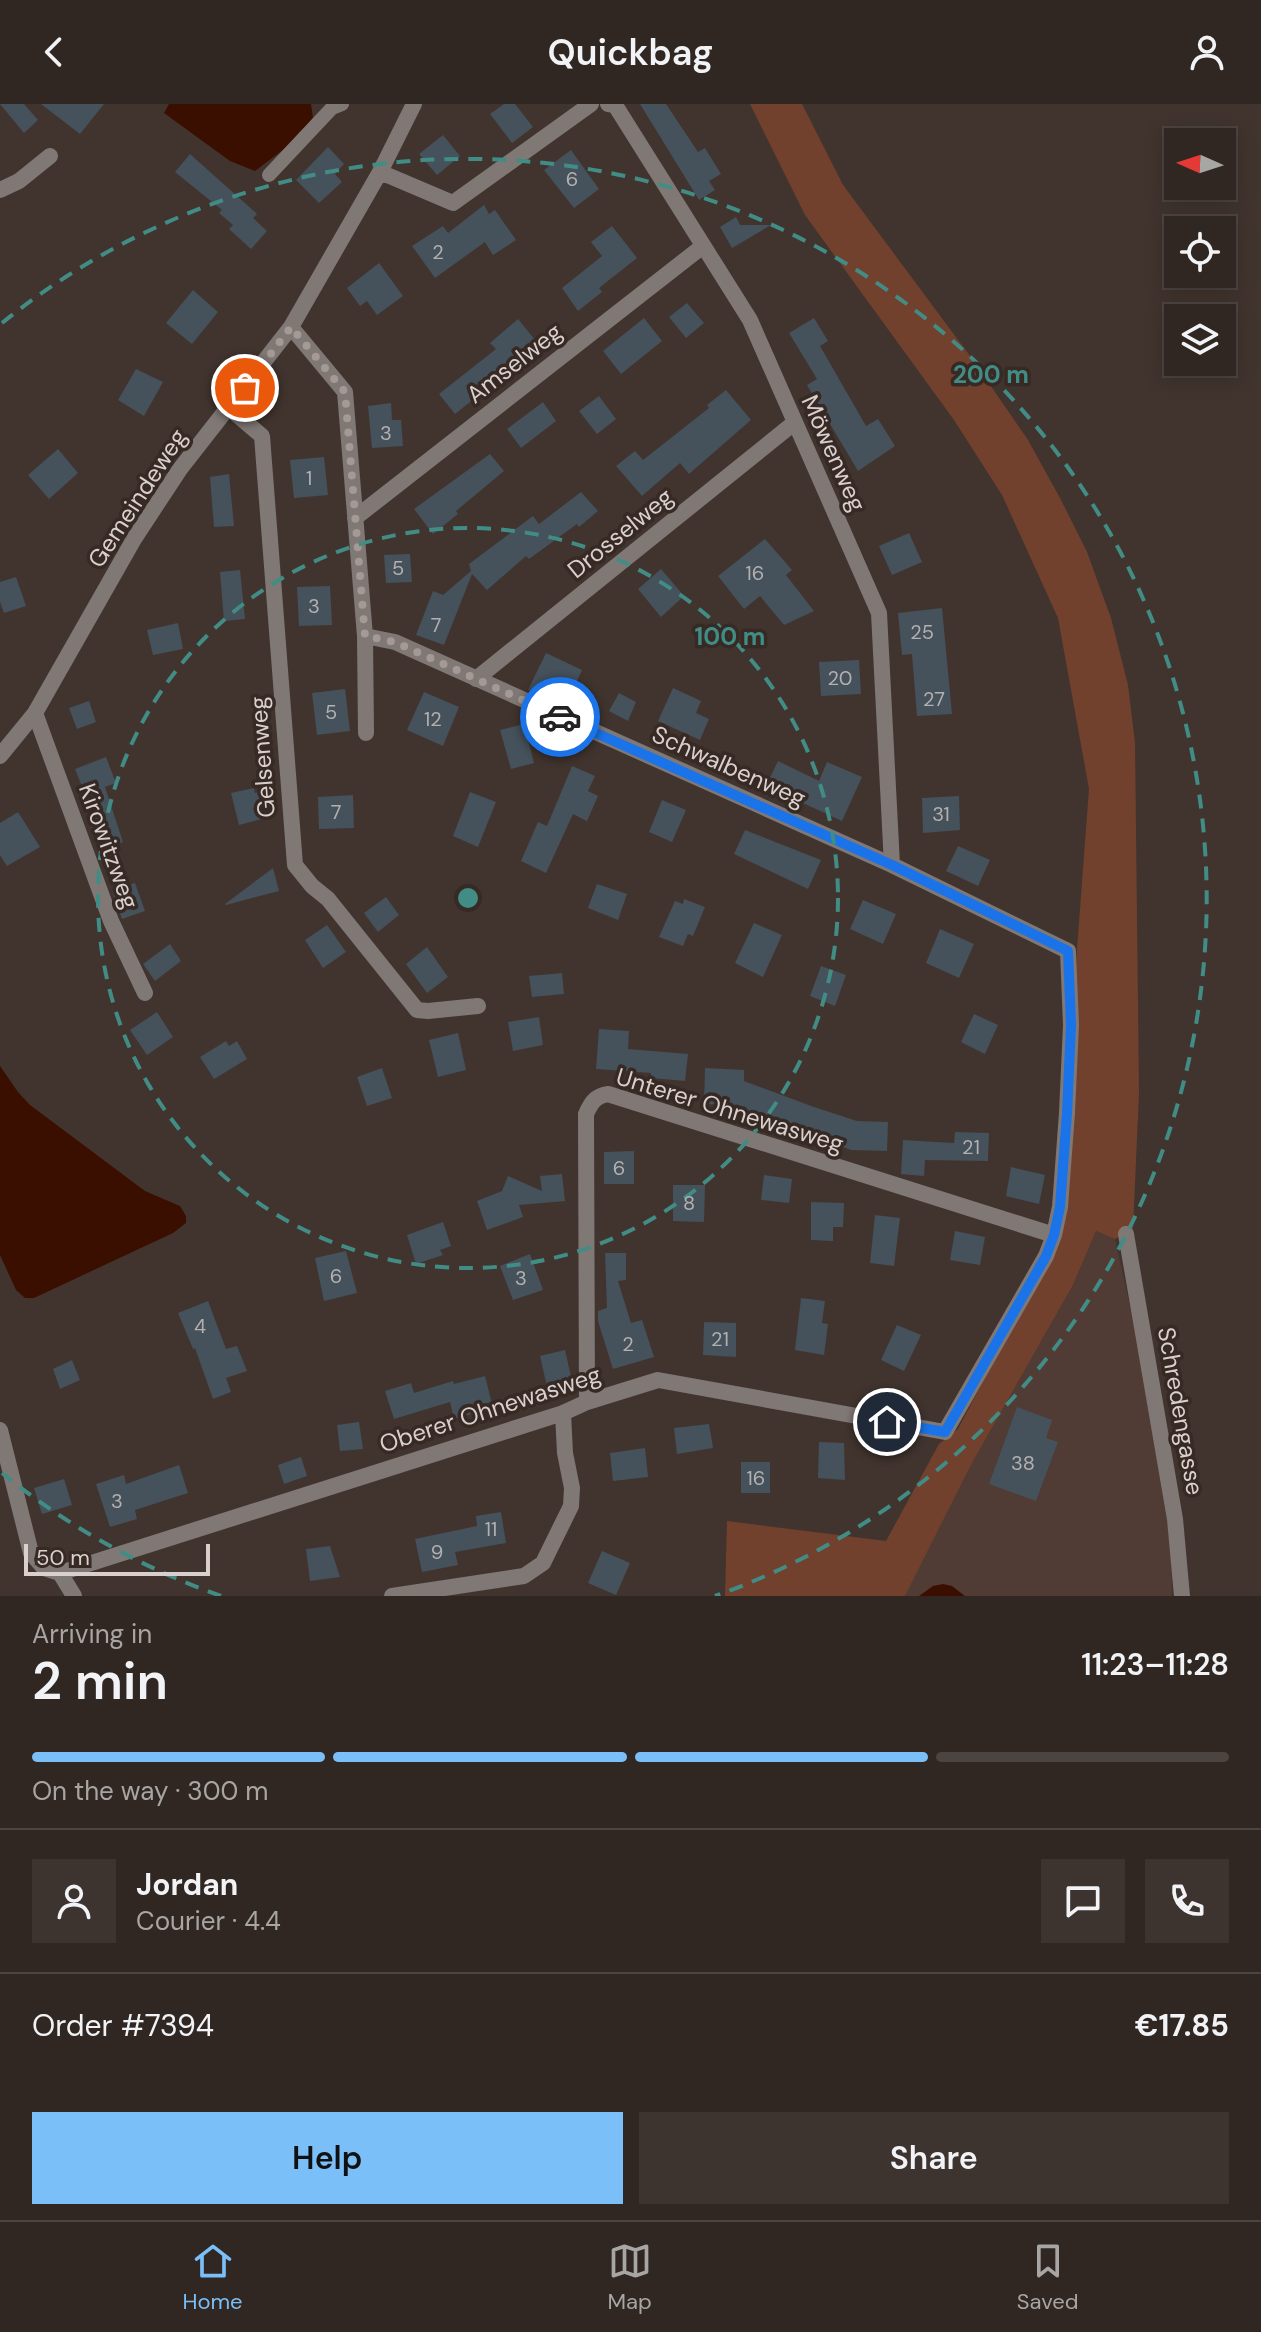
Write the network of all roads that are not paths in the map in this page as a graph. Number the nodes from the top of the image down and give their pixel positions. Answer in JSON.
{"nodes":[{"id":1,"x":414,"y":104,"type":"edge"},
{"id":2,"x":591,"y":104,"type":"edge"},
{"id":3,"x":608,"y":104,"type":"edge"},
{"id":4,"x":334,"y":105,"type":"edge"},
{"id":5,"x":50,"y":156,"type":"dead end"},
{"id":6,"x":380,"y":172,"type":"junction"},
{"id":7,"x":269,"y":175,"type":"dead end"},
{"id":8,"x":0,"y":190,"type":"edge"},
{"id":9,"x":703,"y":246,"type":"junction"},
{"id":10,"x":291,"y":327,"type":"junction"},
{"id":11,"x":229,"y":408,"type":"junction"},
{"id":12,"x":794,"y":423,"type":"junction"},
{"id":13,"x":355,"y":518,"type":"junction"},
{"id":14,"x":365,"y":636,"type":"junction"},
{"id":15,"x":476,"y":679,"type":"junction"},
{"id":16,"x":35,"y":713,"type":"junction"},
{"id":17,"x":366,"y":733,"type":"dead end"},
{"id":18,"x":0,"y":756,"type":"edge"},
{"id":19,"x":892,"y":865,"type":"junction"},
{"id":20,"x":145,"y":993,"type":"dead end"},
{"id":21,"x":478,"y":1006,"type":"dead end"},
{"id":22,"x":1126,"y":1234,"type":"dead end"},
{"id":23,"x":1054,"y":1235,"type":"junction"},
{"id":24,"x":587,"y":1402,"type":"junction"},
{"id":25,"x":563,"y":1413,"type":"junction"},
{"id":26,"x":0,"y":1430,"type":"edge"},
{"id":27,"x":60,"y":1573,"type":"junction"},
{"id":28,"x":74,"y":1596,"type":"edge"},
{"id":29,"x":392,"y":1596,"type":"edge"},
{"id":30,"x":1182,"y":1596,"type":"edge"}],
"edges":[{"from":1,"to":6,"type":"street","name":"Gemeindeweg"},
{"from":2,"to":6,"type":"street"},
{"from":3,"to":9,"type":"street","name":"Möwenweg"},
{"from":4,"to":7,"type":"lane"},
{"from":5,"to":8,"type":"street"},
{"from":6,"to":10,"type":"street","name":"Gemeindeweg"},
{"from":9,"to":12,"type":"street","name":"Möwenweg"},
{"from":9,"to":13,"type":"street","name":"Amselweg"},
{"from":10,"to":11,"type":"street","name":"Gemeindeweg"},
{"from":10,"to":13,"type":"street"},
{"from":11,"to":16,"type":"street","name":"Gemeindeweg"},
{"from":11,"to":21,"type":"street","name":"Gelsenweg"},
{"from":12,"to":15,"type":"street","name":"Drosselweg"},
{"from":12,"to":19,"type":"street","name":"Möwenweg"},
{"from":13,"to":14,"type":"street"},
{"from":14,"to":15,"type":"street","name":"Schwalbenweg"},
{"from":14,"to":17,"type":"street"},
{"from":15,"to":19,"type":"street","name":"Schwalbenweg"},
{"from":16,"to":18,"type":"street","name":"Gemeindeweg"},
{"from":16,"to":20,"type":"street","name":"Kirowitzweg"},
{"from":19,"to":23,"type":"street","name":"Schwalbenweg"},
{"from":22,"to":30,"type":"street","name":"Schredengasse"},
{"from":23,"to":24,"type":"street","name":"Oberer Ohnewasweg"},
{"from":23,"to":24,"type":"street","name":"Unterer Ohnewasweg"},
{"from":24,"to":25,"type":"street","name":"Oberer Ohnewasweg"},
{"from":25,"to":27,"type":"street","name":"Oberer Ohnewasweg"},
{"from":25,"to":29,"type":"street"},
{"from":26,"to":27,"type":"street"},
{"from":27,"to":28,"type":"street"}]}
